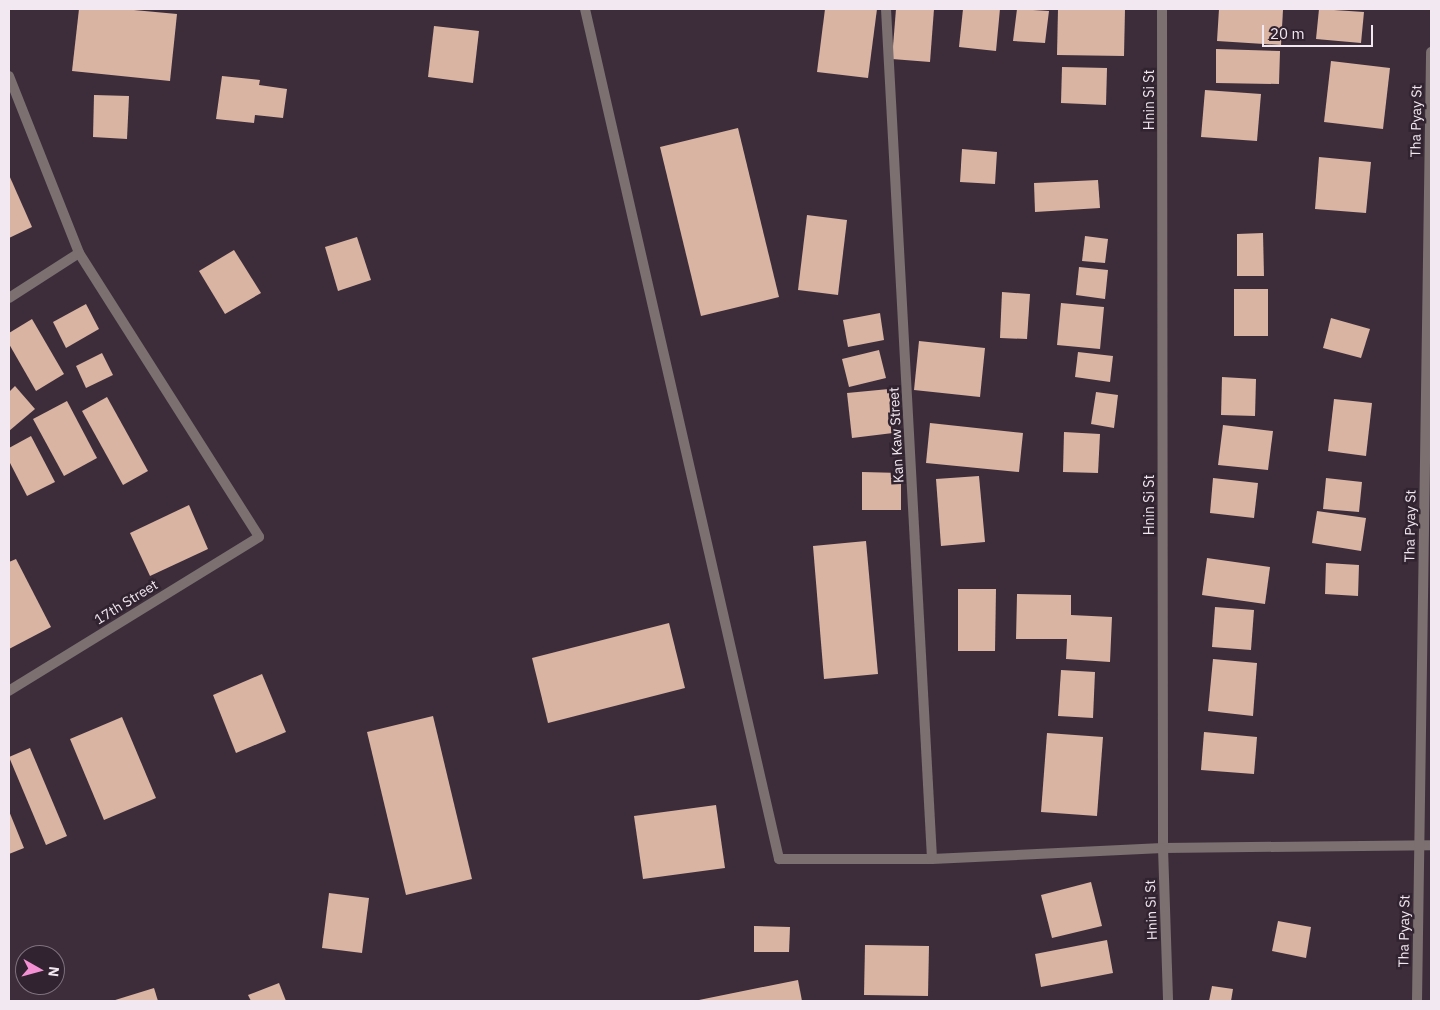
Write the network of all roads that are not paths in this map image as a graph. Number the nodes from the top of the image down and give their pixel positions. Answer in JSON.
{"nodes":[{"id":1,"x":585,"y":9,"type":"edge"},
{"id":2,"x":886,"y":9,"type":"edge"},
{"id":3,"x":1162,"y":9,"type":"edge"},
{"id":4,"x":1431,"y":52,"type":"edge"},
{"id":5,"x":9,"y":76,"type":"edge"},
{"id":6,"x":79,"y":253,"type":"junction"},
{"id":7,"x":9,"y":298,"type":"edge"},
{"id":8,"x":9,"y":691,"type":"edge"},
{"id":9,"x":1431,"y":844,"type":"edge"},
{"id":10,"x":1418,"y":845,"type":"junction"},
{"id":11,"x":1163,"y":848,"type":"junction"},
{"id":12,"x":932,"y":859,"type":"junction"},
{"id":13,"x":1168,"y":1001,"type":"edge"},
{"id":14,"x":1417,"y":1001,"type":"edge"}],
"edges":[{"from":1,"to":12,"type":"street"},
{"from":2,"to":12,"type":"street","name":"Kan Kaw Street"},
{"from":3,"to":11,"type":"street","name":"Hnin Si St"},
{"from":4,"to":10,"type":"street","name":"Tha Pyay St"},
{"from":5,"to":6,"type":"street"},
{"from":6,"to":7,"type":"street"},
{"from":6,"to":8,"type":"street","name":"17th Street"},
{"from":9,"to":10,"type":"street"},
{"from":10,"to":11,"type":"street"},
{"from":10,"to":14,"type":"street","name":"Tha Pyay St"},
{"from":11,"to":12,"type":"street"},
{"from":11,"to":13,"type":"street","name":"Hnin Si St"}]}
